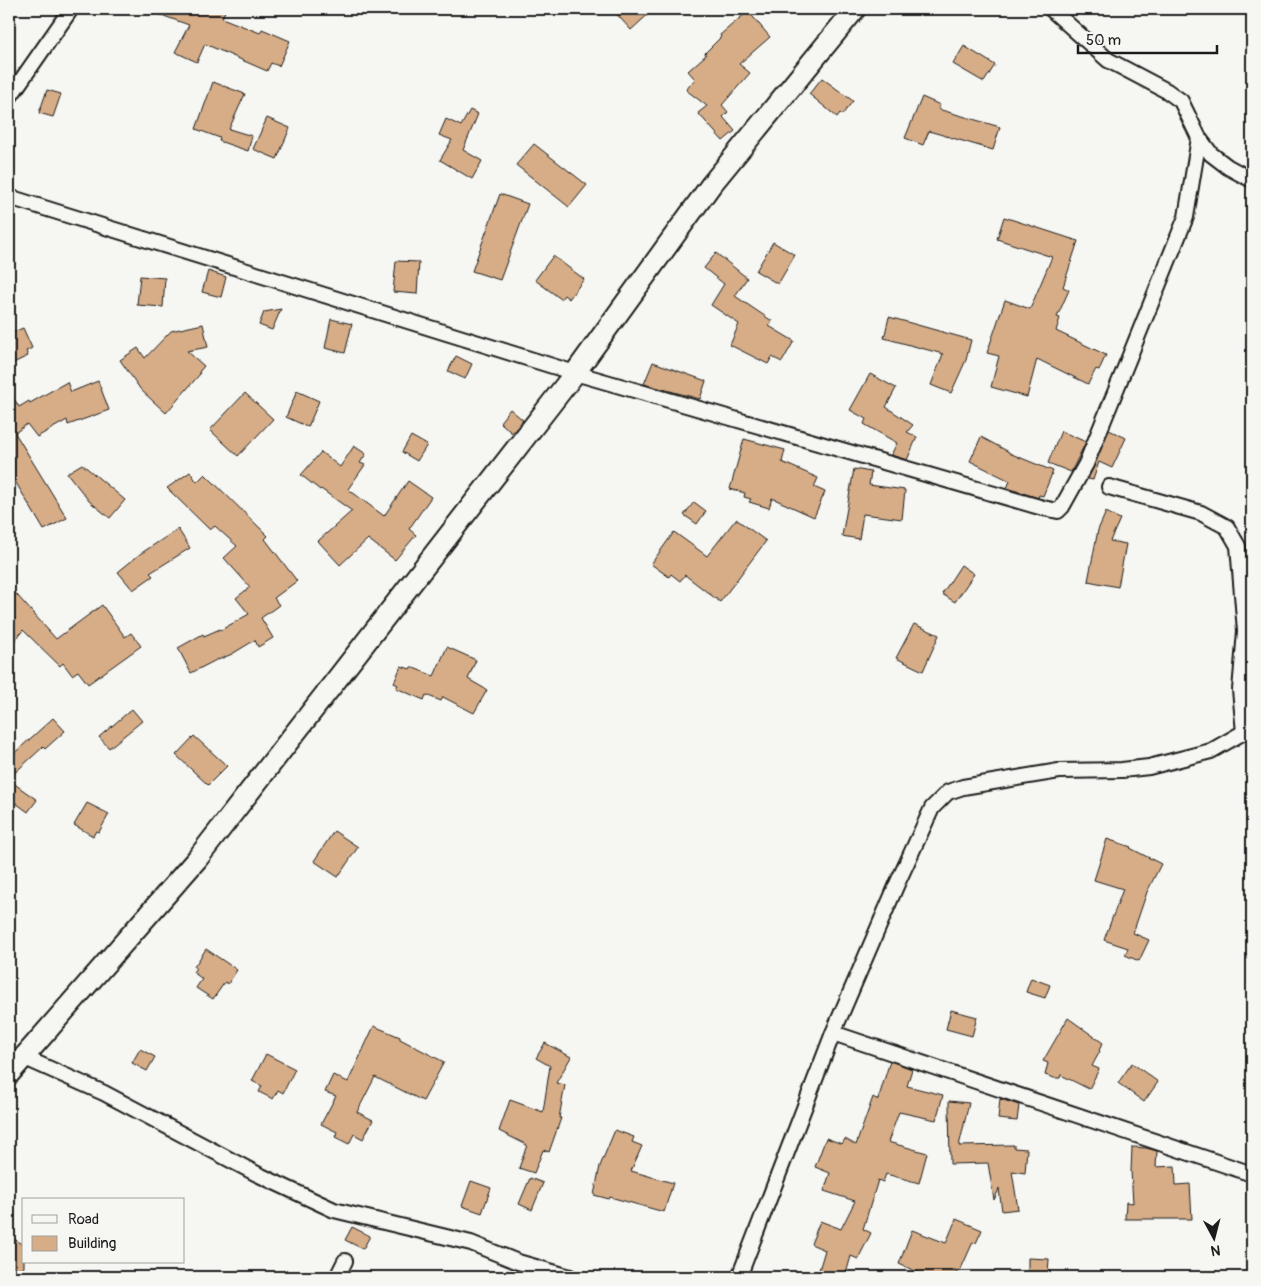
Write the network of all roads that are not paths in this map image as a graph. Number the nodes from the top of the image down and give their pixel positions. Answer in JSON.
{"nodes":[{"id":1,"x":71,"y":9,"type":"edge"},
{"id":2,"x":855,"y":9,"type":"edge"},
{"id":3,"x":1051,"y":9,"type":"edge"},
{"id":4,"x":9,"y":98,"type":"edge"},
{"id":5,"x":1199,"y":138,"type":"junction"},
{"id":6,"x":1252,"y":180,"type":"edge"},
{"id":7,"x":9,"y":197,"type":"edge"},
{"id":8,"x":575,"y":373,"type":"junction"},
{"id":9,"x":1110,"y":487,"type":"dead end"},
{"id":10,"x":1248,"y":733,"type":"edge"},
{"id":11,"x":833,"y":1033,"type":"junction"},
{"id":12,"x":23,"y":1057,"type":"junction"},
{"id":13,"x":9,"y":1074,"type":"edge"},
{"id":14,"x":1252,"y":1174,"type":"edge"},
{"id":15,"x":345,"y":1261,"type":"dead end"},
{"id":16,"x":337,"y":1277,"type":"edge"},
{"id":17,"x":570,"y":1277,"type":"edge"},
{"id":18,"x":739,"y":1277,"type":"edge"}],
"edges":[{"from":1,"to":4,"type":"street"},
{"from":2,"to":8,"type":"street"},
{"from":3,"to":5,"type":"street"},
{"from":5,"to":6,"type":"street"},
{"from":5,"to":8,"type":"street"},
{"from":7,"to":8,"type":"street"},
{"from":8,"to":12,"type":"street"},
{"from":9,"to":10,"type":"street"},
{"from":10,"to":11,"type":"street"},
{"from":11,"to":14,"type":"street"},
{"from":11,"to":18,"type":"street"},
{"from":12,"to":13,"type":"street"},
{"from":12,"to":17,"type":"street"},
{"from":15,"to":16,"type":"street"}]}
